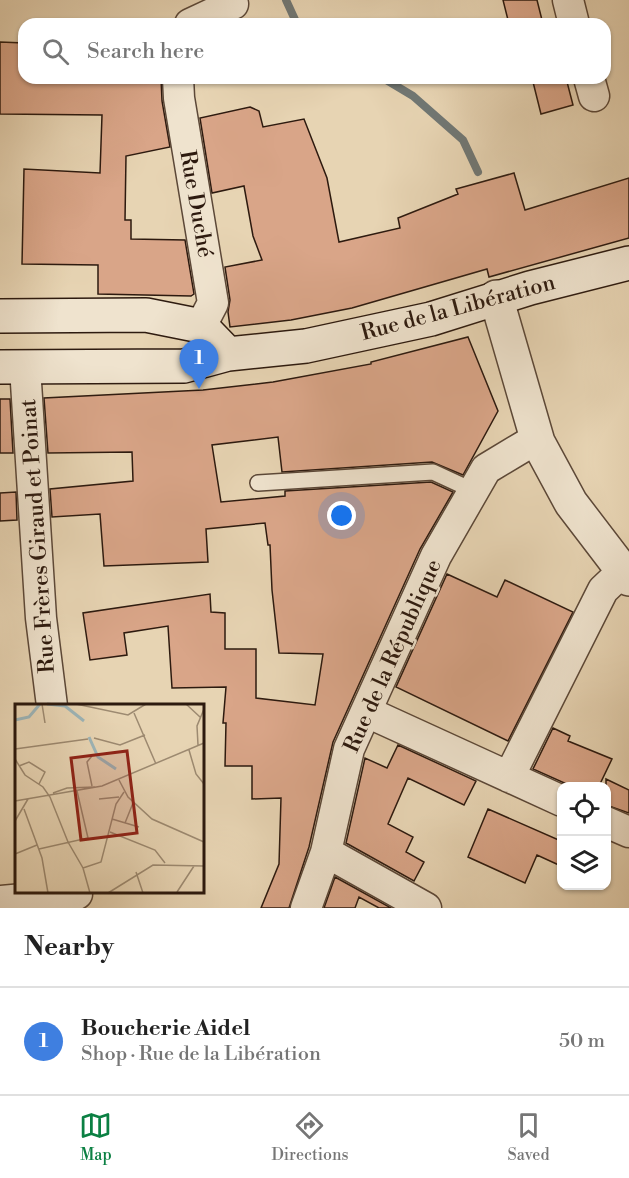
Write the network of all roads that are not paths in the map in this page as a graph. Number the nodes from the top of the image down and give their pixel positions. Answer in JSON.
{"nodes":[{"id":1,"x":568,"y":0,"type":"edge"},
{"id":2,"x":233,"y":4,"type":"dead end"},
{"id":3,"x":203,"y":18,"type":"edge"},
{"id":4,"x":572,"y":18,"type":"edge"},
{"id":5,"x":178,"y":84,"type":"edge"},
{"id":6,"x":629,"y":263,"type":"edge"},
{"id":7,"x":496,"y":297,"type":"junction"},
{"id":8,"x":0,"y":315,"type":"edge"},
{"id":9,"x":201,"y":326,"type":"junction"},
{"id":10,"x":228,"y":354,"type":"junction"},
{"id":11,"x":13,"y":367,"type":"edge"},
{"id":12,"x":538,"y":441,"type":"junction"},
{"id":13,"x":258,"y":483,"type":"dead end"},
{"id":14,"x":474,"y":490,"type":"junction"},
{"id":15,"x":625,"y":575,"type":"edge"},
{"id":16,"x":52,"y":704,"type":"edge"},
{"id":17,"x":367,"y":712,"type":"junction"},
{"id":18,"x":509,"y":777,"type":"junction"},
{"id":19,"x":557,"y":799,"type":"edge"},
{"id":20,"x":611,"y":824,"type":"edge"},
{"id":21,"x":629,"y":832,"type":"edge"},
{"id":22,"x":326,"y":852,"type":"junction"},
{"id":23,"x":77,"y":893,"type":"edge"},
{"id":24,"x":0,"y":901,"type":"edge"},
{"id":25,"x":306,"y":908,"type":"edge"},
{"id":26,"x":426,"y":908,"type":"edge"}],
"edges":[{"from":1,"to":4,"type":"street"},
{"from":2,"to":3,"type":"street"},
{"from":5,"to":9,"type":"street","name":"Rue Duché"},
{"from":6,"to":7,"type":"main road","name":"Rue de la Libération"},
{"from":7,"to":10,"type":"main road","name":"Rue de la Libération"},
{"from":7,"to":12,"type":"main road"},
{"from":8,"to":9,"type":"main road"},
{"from":9,"to":10,"type":"main road"},
{"from":10,"to":11,"type":"main road","name":"Rue de la Libération"},
{"from":11,"to":16,"type":"street","name":"Rue Frères Giraud et Poinat"},
{"from":12,"to":14,"type":"street","name":"Rue de la République"},
{"from":12,"to":15,"type":"main road"},
{"from":13,"to":14,"type":"lane"},
{"from":14,"to":17,"type":"street","name":"Rue de la République"},
{"from":15,"to":18,"type":"street"},
{"from":17,"to":18,"type":"street"},
{"from":17,"to":22,"type":"street","name":"Rue de la République"},
{"from":18,"to":19,"type":"street"},
{"from":20,"to":21,"type":"street"},
{"from":22,"to":25,"type":"street","name":"Rue de la République"},
{"from":22,"to":26,"type":"street"},
{"from":23,"to":24,"type":"street"}]}
